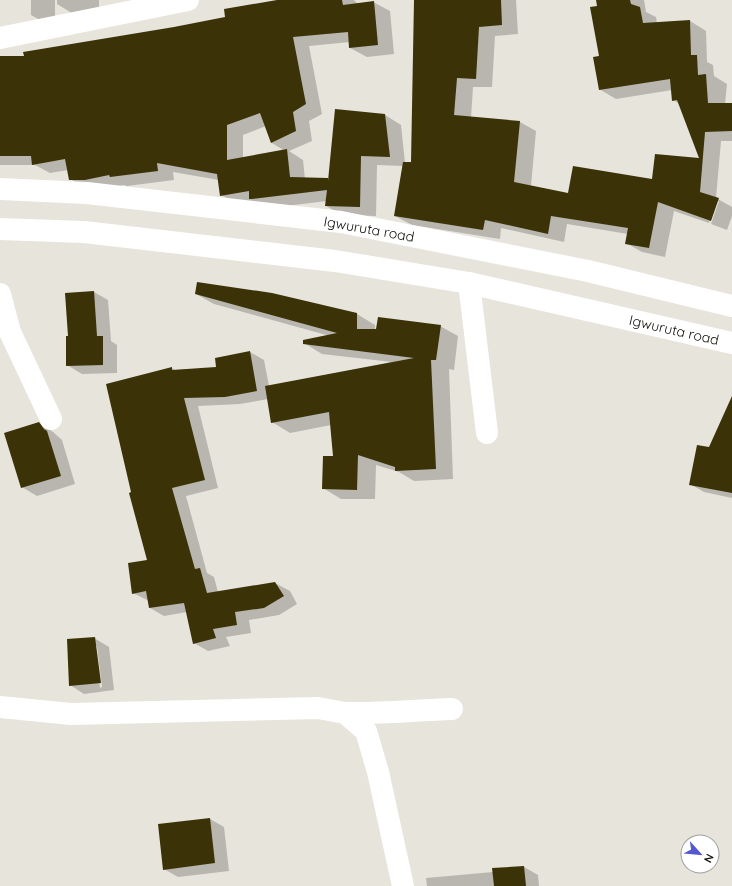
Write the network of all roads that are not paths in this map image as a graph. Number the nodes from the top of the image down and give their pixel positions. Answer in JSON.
{"nodes":[{"id":1,"x":188,"y":0,"type":"edge"},
{"id":2,"x":0,"y":38,"type":"edge"},
{"id":3,"x":0,"y":189,"type":"edge"},
{"id":4,"x":0,"y":229,"type":"edge"},
{"id":5,"x":469,"y":283,"type":"junction"},
{"id":6,"x":0,"y":294,"type":"edge"},
{"id":7,"x":732,"y":306,"type":"edge"},
{"id":8,"x":732,"y":344,"type":"edge"},
{"id":9,"x":51,"y":419,"type":"dead end"},
{"id":10,"x":487,"y":433,"type":"dead end"},
{"id":11,"x":0,"y":707,"type":"edge"},
{"id":12,"x":452,"y":709,"type":"dead end"},
{"id":13,"x":345,"y":713,"type":"junction"},
{"id":14,"x":403,"y":886,"type":"edge"}],
"edges":[{"from":1,"to":2,"type":"main road"},
{"from":3,"to":7,"type":"main road","name":"Igwuruta road"},
{"from":4,"to":5,"type":"main road","name":"Igwuruta road"},
{"from":5,"to":8,"type":"main road","name":"Igwuruta road"},
{"from":5,"to":10,"type":"main road"},
{"from":6,"to":9,"type":"main road"},
{"from":11,"to":13,"type":"main road"},
{"from":12,"to":13,"type":"main road"},
{"from":13,"to":14,"type":"main road"}]}
